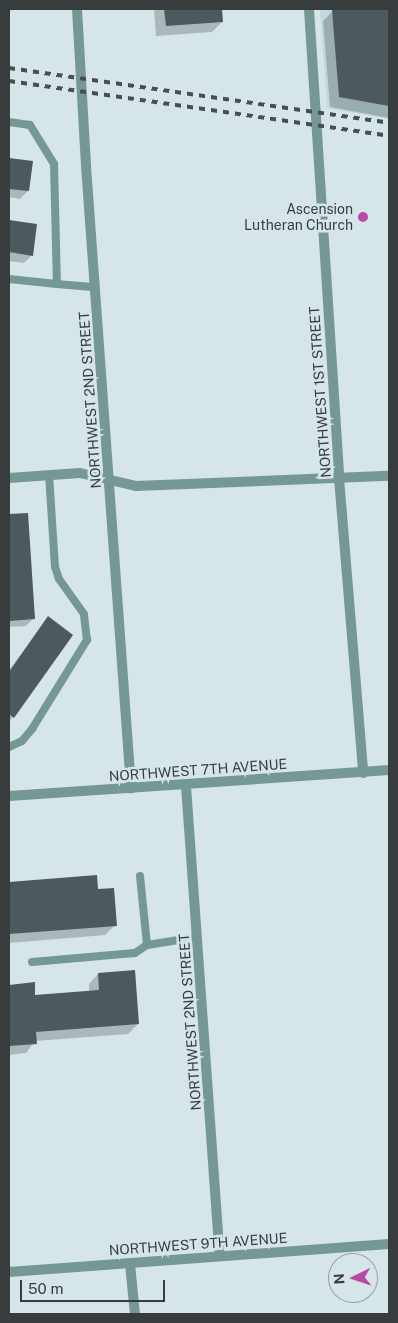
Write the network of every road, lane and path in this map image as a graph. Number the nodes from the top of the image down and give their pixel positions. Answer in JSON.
{"nodes":[{"id":1,"x":77,"y":9,"type":"edge"},
{"id":2,"x":309,"y":9,"type":"edge"},
{"id":3,"x":9,"y":122,"type":"edge"},
{"id":4,"x":9,"y":279,"type":"edge"},
{"id":5,"x":57,"y":284,"type":"junction"},
{"id":6,"x":95,"y":287,"type":"junction"},
{"id":7,"x":49,"y":475,"type":"junction"},
{"id":8,"x":389,"y":476,"type":"edge"},
{"id":9,"x":9,"y":478,"type":"edge"},
{"id":10,"x":339,"y":478,"type":"junction"},
{"id":11,"x":110,"y":482,"type":"junction"},
{"id":12,"x":9,"y":747,"type":"edge"},
{"id":13,"x":389,"y":770,"type":"edge"},
{"id":14,"x":363,"y":773,"type":"junction"},
{"id":15,"x":186,"y":786,"type":"junction"},
{"id":16,"x":131,"y":788,"type":"junction"},
{"id":17,"x":9,"y":796,"type":"edge"},
{"id":18,"x":140,"y":876,"type":"dead end"},
{"id":19,"x":197,"y":937,"type":"junction"},
{"id":20,"x":147,"y":945,"type":"junction"},
{"id":21,"x":32,"y":962,"type":"dead end"},
{"id":22,"x":389,"y":1244,"type":"edge"},
{"id":23,"x":220,"y":1256,"type":"junction"},
{"id":24,"x":130,"y":1264,"type":"junction"},
{"id":25,"x":9,"y":1272,"type":"edge"},
{"id":26,"x":135,"y":1314,"type":"edge"}],
"edges":[{"from":1,"to":6,"type":"street","name":"NORTHWEST 2ND STREET"},
{"from":2,"to":10,"type":"street","name":"NORTHWEST 1ST STREET"},
{"from":3,"to":5,"type":"lane"},
{"from":4,"to":5,"type":"lane"},
{"from":5,"to":6,"type":"lane"},
{"from":6,"to":11,"type":"street","name":"NORTHWEST 2ND STREET"},
{"from":7,"to":9,"type":"street"},
{"from":7,"to":11,"type":"street"},
{"from":7,"to":12,"type":"lane"},
{"from":8,"to":10,"type":"street"},
{"from":10,"to":11,"type":"street"},
{"from":10,"to":14,"type":"street","name":"NORTHWEST 1ST STREET"},
{"from":11,"to":16,"type":"street","name":"NORTHWEST 2ND STREET"},
{"from":13,"to":14,"type":"street","name":"NORTHWEST 7TH AVENUE"},
{"from":14,"to":15,"type":"street","name":"NORTHWEST 7TH AVENUE"},
{"from":15,"to":16,"type":"street","name":"NORTHWEST 7TH AVENUE"},
{"from":15,"to":19,"type":"street","name":"NORTHWEST 2ND STREET"},
{"from":16,"to":17,"type":"street","name":"NORTHWEST 7TH AVENUE"},
{"from":18,"to":20,"type":"lane"},
{"from":19,"to":20,"type":"lane"},
{"from":19,"to":23,"type":"street","name":"NORTHWEST 2ND STREET"},
{"from":20,"to":21,"type":"lane"},
{"from":22,"to":23,"type":"street","name":"NORTHWEST 9TH AVENUE"},
{"from":23,"to":24,"type":"street","name":"NORTHWEST 9TH AVENUE"},
{"from":24,"to":25,"type":"street","name":"NORTHWEST 9TH AVENUE"},
{"from":24,"to":26,"type":"street"}]}
